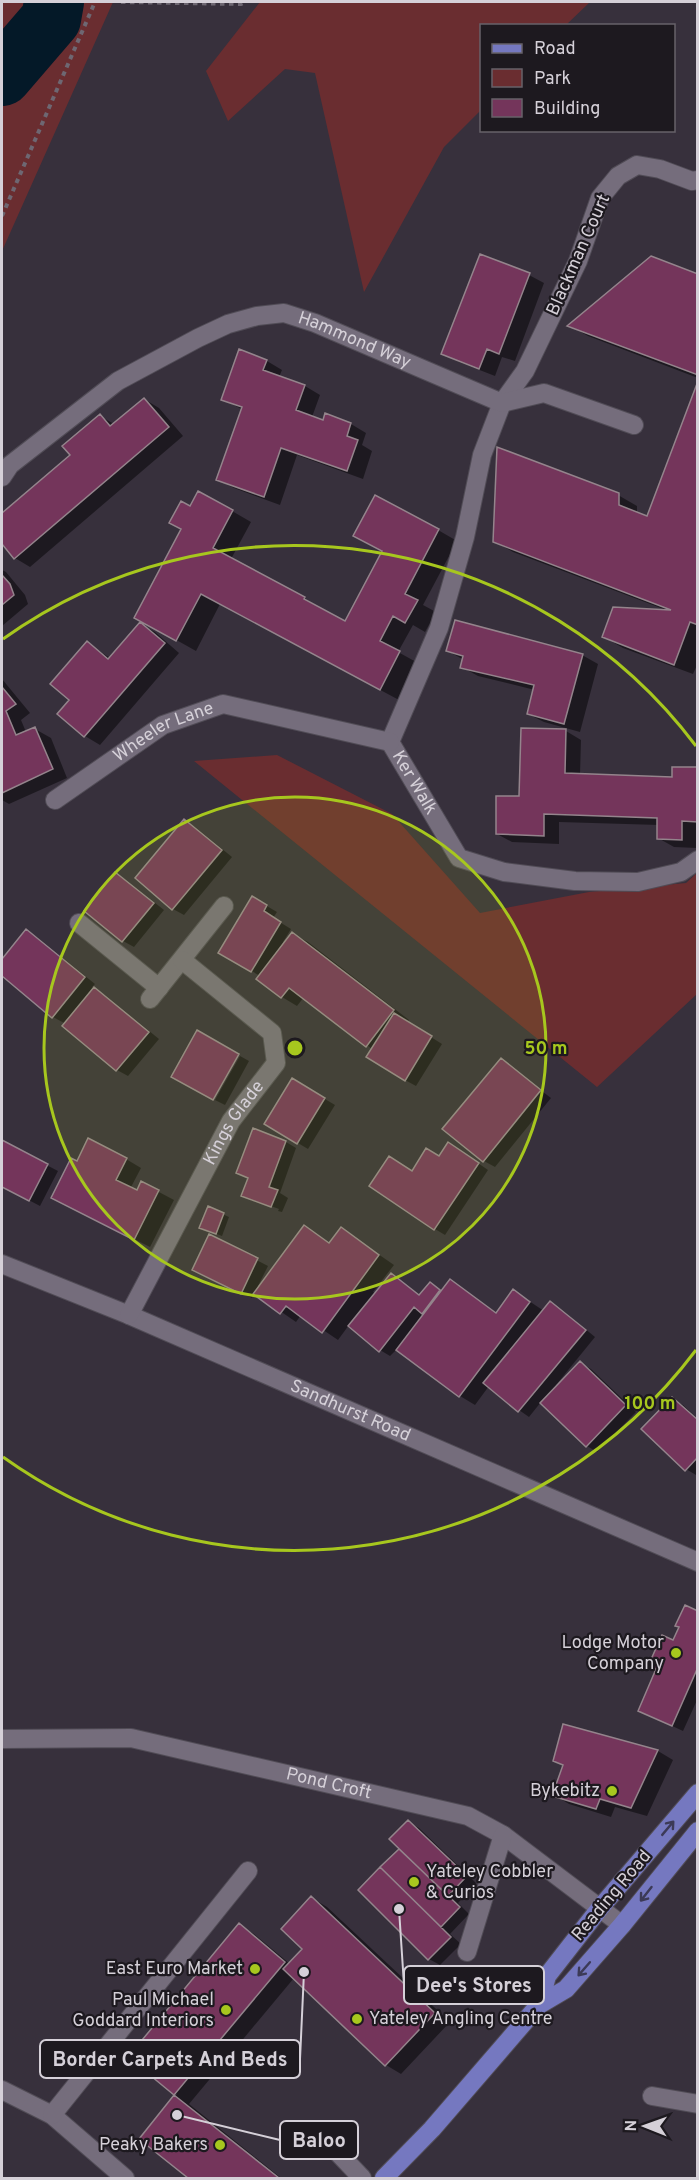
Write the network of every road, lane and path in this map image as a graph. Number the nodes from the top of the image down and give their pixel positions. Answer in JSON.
{"nodes":[{"id":1,"x":95,"y":2,"type":"edge"},
{"id":2,"x":121,"y":2,"type":"edge"},
{"id":3,"x":245,"y":2,"type":"edge"},
{"id":4,"x":695,"y":180,"type":"edge"},
{"id":5,"x":2,"y":216,"type":"edge"},
{"id":6,"x":502,"y":404,"type":"junction"},
{"id":7,"x":634,"y":425,"type":"dead end"},
{"id":8,"x":2,"y":477,"type":"edge"},
{"id":9,"x":390,"y":742,"type":"junction"},
{"id":10,"x":55,"y":800,"type":"dead end"},
{"id":11,"x":698,"y":860,"type":"edge"},
{"id":12,"x":224,"y":906,"type":"dead end"},
{"id":13,"x":79,"y":923,"type":"dead end"},
{"id":14,"x":182,"y":960,"type":"junction"},
{"id":15,"x":2,"y":1264,"type":"edge"},
{"id":16,"x":129,"y":1315,"type":"junction"},
{"id":17,"x":698,"y":1562,"type":"edge"},
{"id":18,"x":2,"y":1739,"type":"edge"},
{"id":19,"x":698,"y":1793,"type":"edge"},
{"id":20,"x":698,"y":1831,"type":"edge"},
{"id":21,"x":503,"y":1835,"type":"junction"},
{"id":22,"x":248,"y":1871,"type":"dead end"},
{"id":23,"x":600,"y":1908,"type":"junction"},
{"id":24,"x":622,"y":1925,"type":"junction"},
{"id":25,"x":466,"y":1952,"type":"dead end"},
{"id":26,"x":539,"y":2005,"type":"junction"},
{"id":27,"x":2,"y":2090,"type":"edge"},
{"id":28,"x":652,"y":2096,"type":"dead end"},
{"id":29,"x":698,"y":2104,"type":"edge"},
{"id":30,"x":52,"y":2115,"type":"junction"},
{"id":31,"x":323,"y":2137,"type":"dead end"},
{"id":32,"x":125,"y":2178,"type":"edge"},
{"id":33,"x":362,"y":2178,"type":"edge"},
{"id":34,"x":384,"y":2178,"type":"edge"}],
"edges":[{"from":1,"to":5,"type":"path"},
{"from":2,"to":3,"type":"path"},
{"from":4,"to":6,"type":"street","name":"Blackman Court"},
{"from":6,"to":7,"type":"street"},
{"from":6,"to":8,"type":"street","name":"Hammond Way"},
{"from":6,"to":9,"type":"street","name":"Ker Walk"},
{"from":9,"to":10,"type":"street","name":"Wheeler Lane"},
{"from":9,"to":11,"type":"street","name":"Ker Walk"},
{"from":12,"to":14,"type":"street"},
{"from":13,"to":14,"type":"street"},
{"from":14,"to":16,"type":"street","name":"Kings Glade"},
{"from":15,"to":16,"type":"street","name":"Sandhurst Road"},
{"from":16,"to":17,"type":"street","name":"Sandhurst Road"},
{"from":18,"to":21,"type":"street","name":"Pond Croft"},
{"from":23,"to":19,"type":"main road","name":"Reading Road","one_way":true},
{"from":20,"to":24,"type":"main road","name":"Reading Road","one_way":true},
{"from":21,"to":23,"type":"street","name":"Pond Croft"},
{"from":21,"to":25,"type":"street"},
{"from":22,"to":30,"type":"street"},
{"from":23,"to":24,"type":"street","name":"Pond Croft"},
{"from":23,"to":26,"type":"main road","name":"Reading Road"},
{"from":24,"to":26,"type":"main road","name":"Reading Road","one_way":true},
{"from":26,"to":34,"type":"main road","name":"Reading Road"},
{"from":27,"to":30,"type":"street"},
{"from":28,"to":29,"type":"street"},
{"from":30,"to":32,"type":"street"},
{"from":31,"to":33,"type":"street"}]}
